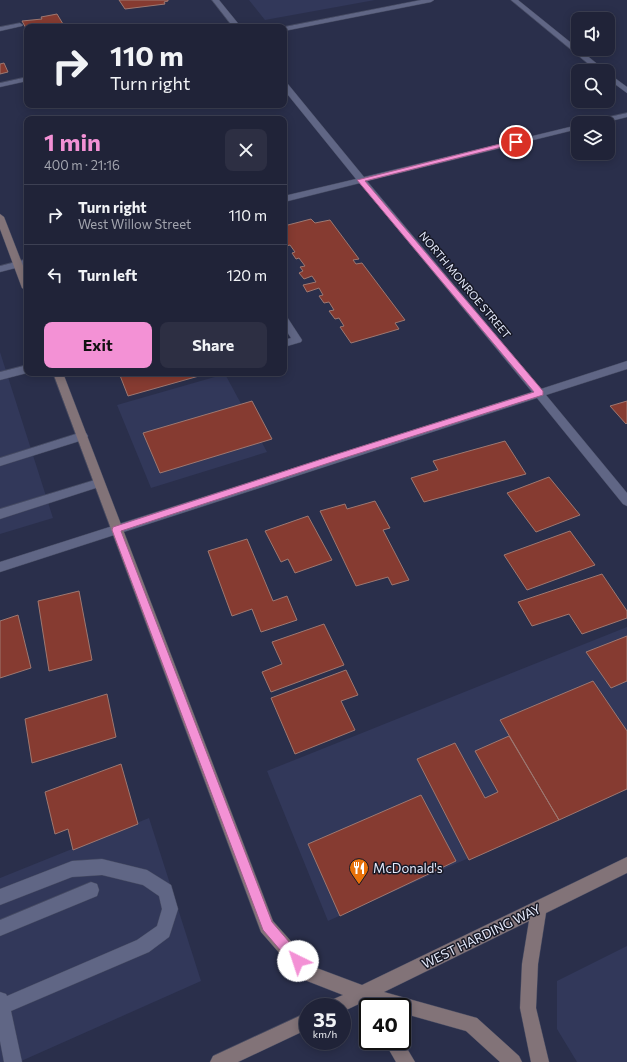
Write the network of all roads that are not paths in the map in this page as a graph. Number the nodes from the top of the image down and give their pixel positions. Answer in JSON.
{"nodes":[{"id":1,"x":215,"y":0,"type":"edge"},
{"id":2,"x":431,"y":0,"type":"edge"},
{"id":3,"x":514,"y":0,"type":"edge"},
{"id":4,"x":235,"y":24,"type":"edge"},
{"id":5,"x":20,"y":26,"type":"dead end"},
{"id":6,"x":287,"y":28,"type":"edge"},
{"id":7,"x":0,"y":29,"type":"edge"},
{"id":8,"x":593,"y":64,"type":"edge"},
{"id":9,"x":24,"y":80,"type":"edge"},
{"id":10,"x":615,"y":81,"type":"edge"},
{"id":11,"x":0,"y":84,"type":"edge"},
{"id":12,"x":287,"y":89,"type":"edge"},
{"id":13,"x":627,"y":91,"type":"edge"},
{"id":14,"x":627,"y":115,"type":"edge"},
{"id":15,"x":615,"y":118,"type":"edge"},
{"id":16,"x":571,"y":129,"type":"edge"},
{"id":17,"x":361,"y":180,"type":"junction"},
{"id":18,"x":287,"y":198,"type":"edge"},
{"id":19,"x":0,"y":217,"type":"edge"},
{"id":20,"x":23,"y":263,"type":"edge"},
{"id":21,"x":0,"y":269,"type":"edge"},
{"id":22,"x":287,"y":324,"type":"edge"},
{"id":23,"x":287,"y":343,"type":"edge"},
{"id":24,"x":627,"y":365,"type":"edge"},
{"id":25,"x":24,"y":370,"type":"edge"},
{"id":26,"x":0,"y":376,"type":"edge"},
{"id":27,"x":59,"y":376,"type":"edge"},
{"id":28,"x":540,"y":393,"type":"junction"},
{"id":29,"x":82,"y":436,"type":"junction"},
{"id":30,"x":0,"y":462,"type":"edge"},
{"id":31,"x":98,"y":483,"type":"junction"},
{"id":32,"x":627,"y":501,"type":"edge"},
{"id":33,"x":0,"y":514,"type":"edge"},
{"id":34,"x":116,"y":530,"type":"junction"},
{"id":35,"x":0,"y":567,"type":"edge"},
{"id":36,"x":627,"y":865,"type":"edge"},
{"id":37,"x":91,"y":890,"type":"dead end"},
{"id":38,"x":0,"y":897,"type":"edge"},
{"id":39,"x":539,"y":908,"type":"junction"},
{"id":40,"x":0,"y":928,"type":"edge"},
{"id":41,"x":363,"y":998,"type":"edge"},
{"id":42,"x":371,"y":998,"type":"edge"},
{"id":43,"x":1,"y":1004,"type":"edge"},
{"id":44,"x":411,"y":1010,"type":"edge"},
{"id":45,"x":299,"y":1024,"type":"edge"},
{"id":46,"x":399,"y":1050,"type":"edge"},
{"id":47,"x":13,"y":1062,"type":"edge"},
{"id":48,"x":219,"y":1062,"type":"edge"},
{"id":49,"x":406,"y":1062,"type":"edge"},
{"id":50,"x":513,"y":1062,"type":"edge"},
{"id":51,"x":540,"y":1062,"type":"edge"}],
"edges":[{"from":1,"to":4,"type":"street"},
{"from":2,"to":6,"type":"street"},
{"from":3,"to":8,"type":"street"},
{"from":5,"to":7,"type":"street"},
{"from":9,"to":11,"type":"street"},
{"from":10,"to":13,"type":"street"},
{"from":12,"to":17,"type":"street","name":"NORTH MONROE STREET"},
{"from":14,"to":15,"type":"street"},
{"from":16,"to":17,"type":"street"},
{"from":17,"to":18,"type":"street"},
{"from":17,"to":28,"type":"street","name":"NORTH MONROE STREET"},
{"from":19,"to":20,"type":"street"},
{"from":20,"to":21,"type":"street"},
{"from":22,"to":23,"type":"street"},
{"from":24,"to":28,"type":"street"},
{"from":25,"to":26,"type":"street"},
{"from":27,"to":29,"type":"street"},
{"from":28,"to":32,"type":"street","name":"NORTH MONROE STREET"},
{"from":28,"to":34,"type":"street"},
{"from":29,"to":30,"type":"street"},
{"from":29,"to":31,"type":"street"},
{"from":31,"to":33,"type":"street"},
{"from":31,"to":34,"type":"street"},
{"from":34,"to":35,"type":"street"},
{"from":34,"to":41,"type":"street"},
{"from":36,"to":39,"type":"street","name":"WEST HARDING WAY"},
{"from":37,"to":40,"type":"street"},
{"from":38,"to":43,"type":"street"},
{"from":39,"to":42,"type":"street","name":"WEST HARDING WAY"},
{"from":39,"to":51,"type":"street"},
{"from":43,"to":47,"type":"street"},
{"from":44,"to":50,"type":"street"},
{"from":45,"to":48,"type":"street"},
{"from":46,"to":49,"type":"street"}]}
